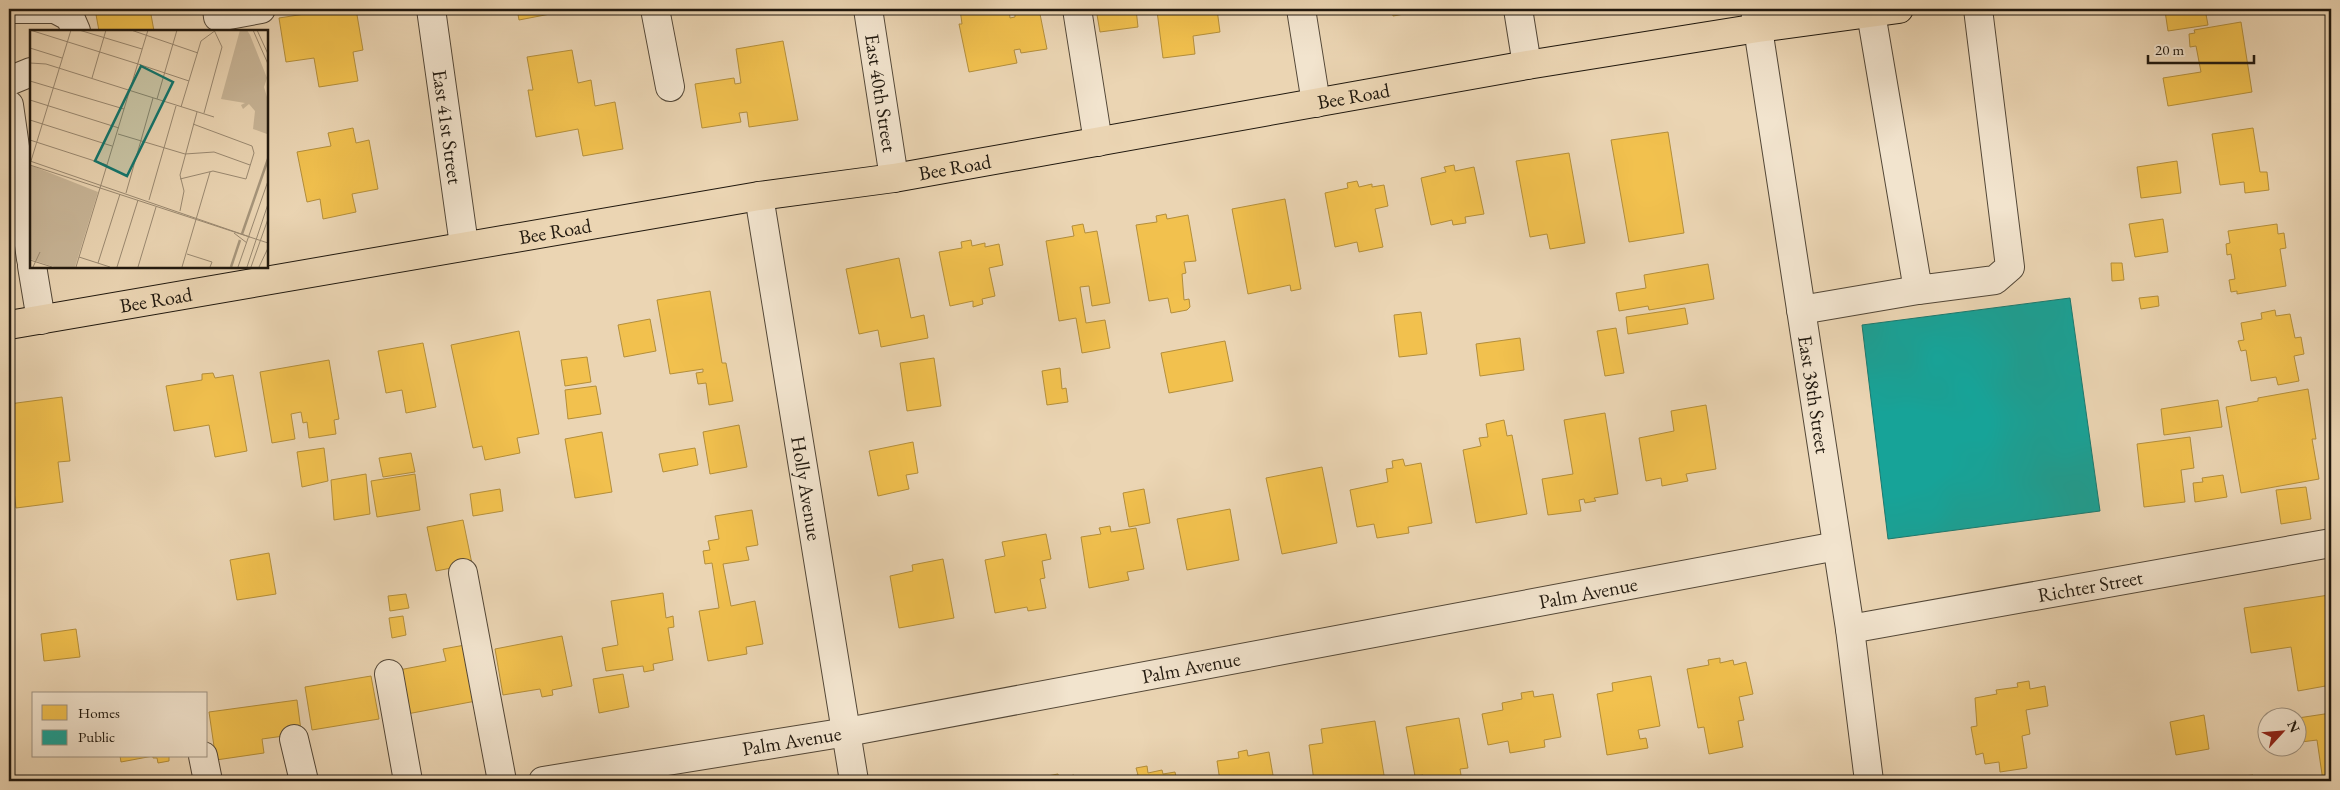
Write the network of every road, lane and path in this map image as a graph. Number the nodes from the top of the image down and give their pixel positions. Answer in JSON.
{"nodes":[{"id":1,"x":217,"y":9,"type":"edge"},
{"id":2,"x":261,"y":9,"type":"edge"},
{"id":3,"x":431,"y":9,"type":"edge"},
{"id":4,"x":655,"y":9,"type":"edge"},
{"id":5,"x":868,"y":9,"type":"edge"},
{"id":6,"x":1077,"y":9,"type":"edge"},
{"id":7,"x":1301,"y":9,"type":"edge"},
{"id":8,"x":1518,"y":9,"type":"edge"},
{"id":9,"x":1899,"y":9,"type":"edge"},
{"id":10,"x":1978,"y":9,"type":"edge"},
{"id":11,"x":9,"y":10,"type":"edge"},
{"id":12,"x":1871,"y":13,"type":"junction"},
{"id":13,"x":1756,"y":18,"type":"edge"},
{"id":14,"x":76,"y":30,"type":"edge"},
{"id":15,"x":1527,"y":65,"type":"junction"},
{"id":16,"x":30,"y":72,"type":"edge"},
{"id":17,"x":9,"y":82,"type":"edge"},
{"id":18,"x":670,"y":87,"type":"dead end"},
{"id":19,"x":1316,"y":103,"type":"junction"},
{"id":20,"x":9,"y":105,"type":"edge"},
{"id":21,"x":1098,"y":142,"type":"junction"},
{"id":22,"x":12,"y":152,"type":"edge"},
{"id":23,"x":894,"y":178,"type":"junction"},
{"id":24,"x":759,"y":196,"type":"junction"},
{"id":25,"x":464,"y":245,"type":"junction"},
{"id":26,"x":30,"y":253,"type":"edge"},
{"id":27,"x":32,"y":268,"type":"edge"},
{"id":28,"x":1918,"y":290,"type":"junction"},
{"id":29,"x":1801,"y":310,"type":"junction"},
{"id":30,"x":41,"y":320,"type":"junction"},
{"id":31,"x":9,"y":325,"type":"edge"},
{"id":32,"x":2331,"y":544,"type":"edge"},
{"id":33,"x":1837,"y":546,"type":"junction"},
{"id":34,"x":463,"y":574,"type":"dead end"},
{"id":35,"x":1850,"y":629,"type":"junction"},
{"id":36,"x":389,"y":674,"type":"dead end"},
{"id":37,"x":847,"y":732,"type":"junction"},
{"id":38,"x":294,"y":739,"type":"dead end"},
{"id":39,"x":203,"y":758,"type":"edge"},
{"id":40,"x":208,"y":781,"type":"edge"},
{"id":41,"x":304,"y":781,"type":"edge"},
{"id":42,"x":408,"y":781,"type":"edge"},
{"id":43,"x":502,"y":781,"type":"edge"},
{"id":44,"x":544,"y":781,"type":"edge"},
{"id":45,"x":854,"y":781,"type":"edge"},
{"id":46,"x":1869,"y":781,"type":"edge"}],
"edges":[{"from":1,"to":2,"type":"street"},
{"from":3,"to":25,"type":"street","name":"East 41st Street"},
{"from":4,"to":18,"type":"street"},
{"from":5,"to":23,"type":"street","name":"East 40th Street"},
{"from":6,"to":21,"type":"street"},
{"from":7,"to":19,"type":"street"},
{"from":8,"to":15,"type":"street"},
{"from":9,"to":12,"type":"main road","name":"Bee Road"},
{"from":10,"to":28,"type":"street"},
{"from":11,"to":14,"type":"street"},
{"from":12,"to":13,"type":"main road","name":"Bee Road"},
{"from":12,"to":28,"type":"street"},
{"from":13,"to":15,"type":"main road","name":"Bee Road"},
{"from":13,"to":29,"type":"street","name":"East 38th Street"},
{"from":15,"to":19,"type":"main road","name":"Bee Road"},
{"from":16,"to":17,"type":"street"},
{"from":19,"to":21,"type":"main road","name":"Bee Road"},
{"from":20,"to":22,"type":"street"},
{"from":21,"to":23,"type":"main road","name":"Bee Road"},
{"from":22,"to":26,"type":"street"},
{"from":23,"to":24,"type":"main road","name":"Bee Road"},
{"from":24,"to":25,"type":"main road","name":"Bee Road"},
{"from":24,"to":37,"type":"street","name":"Holly Avenue"},
{"from":25,"to":30,"type":"main road","name":"Bee Road"},
{"from":27,"to":30,"type":"street"},
{"from":28,"to":29,"type":"street"},
{"from":29,"to":33,"type":"street","name":"East 38th Street"},
{"from":30,"to":31,"type":"main road","name":"Bee Road"},
{"from":32,"to":35,"type":"street","name":"Richter Street"},
{"from":33,"to":35,"type":"street","name":"East 38th Street"},
{"from":33,"to":37,"type":"street","name":"Palm Avenue"},
{"from":34,"to":43,"type":"street"},
{"from":35,"to":46,"type":"street","name":"East 38th Street"},
{"from":36,"to":42,"type":"street"},
{"from":37,"to":44,"type":"street","name":"Palm Avenue"},
{"from":37,"to":45,"type":"street","name":"Holly Avenue"},
{"from":38,"to":41,"type":"street"},
{"from":39,"to":40,"type":"street"}]}
